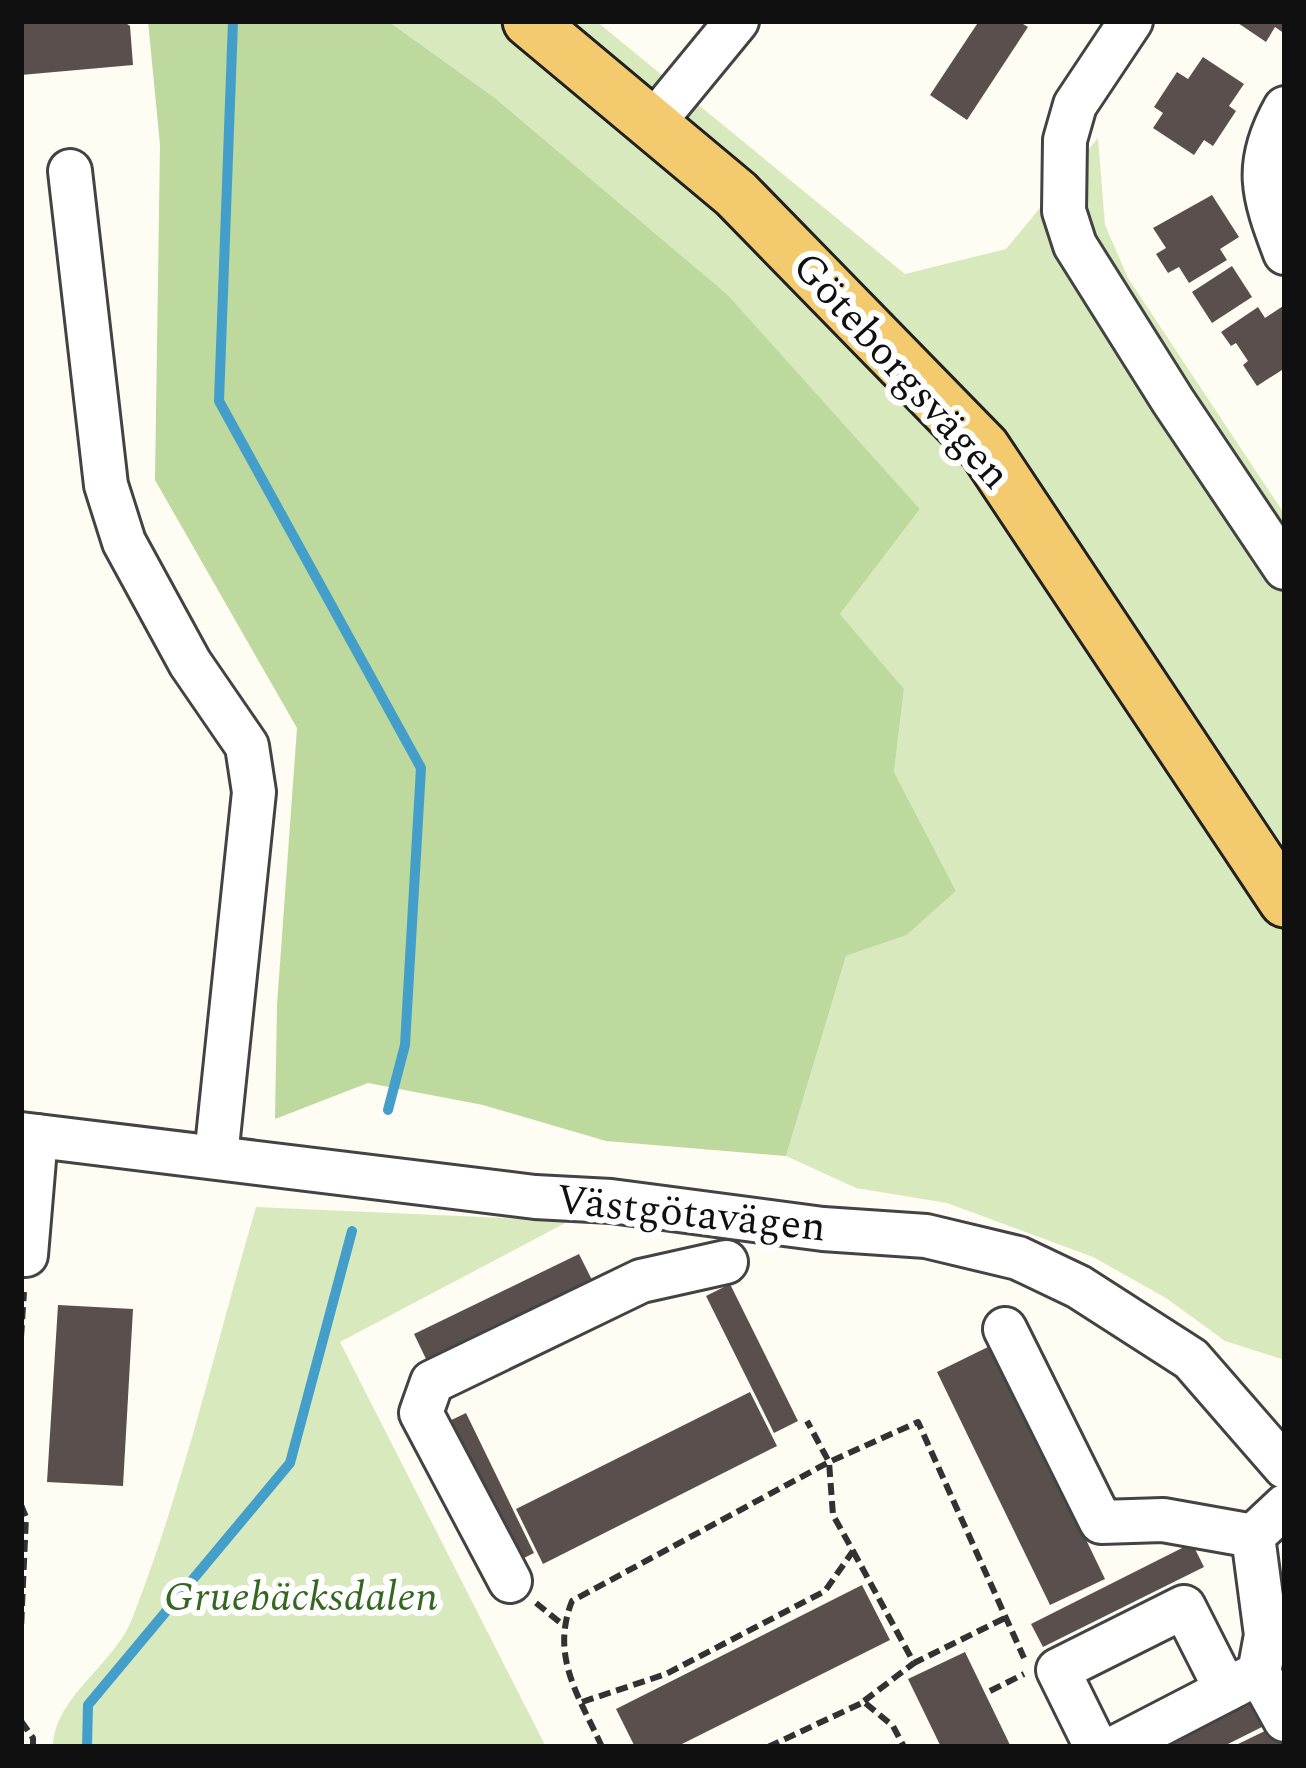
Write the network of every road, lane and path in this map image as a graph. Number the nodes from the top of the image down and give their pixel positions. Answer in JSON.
{"nodes":[{"id":1,"x":529,"y":21,"type":"edge"},
{"id":2,"x":737,"y":21,"type":"edge"},
{"id":3,"x":1131,"y":21,"type":"edge"},
{"id":4,"x":1285,"y":108,"type":"edge"},
{"id":5,"x":654,"y":122,"type":"junction"},
{"id":6,"x":70,"y":171,"type":"dead end"},
{"id":7,"x":1285,"y":253,"type":"edge"},
{"id":8,"x":1285,"y":568,"type":"edge"},
{"id":9,"x":1285,"y":901,"type":"edge"},
{"id":10,"x":28,"y":1135,"type":"edge"},
{"id":11,"x":216,"y":1157,"type":"junction"},
{"id":12,"x":26,"y":1255,"type":"dead end"},
{"id":13,"x":726,"y":1262,"type":"dead end"},
{"id":14,"x":1005,"y":1329,"type":"dead end"},
{"id":15,"x":807,"y":1421,"type":"dead end"},
{"id":16,"x":829,"y":1462,"type":"junction"},
{"id":17,"x":1285,"y":1467,"type":"edge"},
{"id":18,"x":21,"y":1505,"type":"edge"},
{"id":19,"x":1285,"y":1506,"type":"edge"},
{"id":20,"x":1253,"y":1536,"type":"junction"},
{"id":21,"x":853,"y":1552,"type":"junction"},
{"id":22,"x":510,"y":1581,"type":"dead end"},
{"id":23,"x":1004,"y":1618,"type":"junction"},
{"id":24,"x":21,"y":1629,"type":"edge"},
{"id":25,"x":914,"y":1663,"type":"junction"},
{"id":26,"x":1242,"y":1682,"type":"junction"},
{"id":27,"x":990,"y":1691,"type":"dead end"},
{"id":28,"x":582,"y":1702,"type":"junction"},
{"id":29,"x":864,"y":1702,"type":"junction"},
{"id":30,"x":1285,"y":1720,"type":"edge"},
{"id":31,"x":21,"y":1721,"type":"edge"},
{"id":32,"x":33,"y":1747,"type":"edge"},
{"id":33,"x":602,"y":1747,"type":"edge"},
{"id":34,"x":768,"y":1747,"type":"edge"},
{"id":35,"x":904,"y":1747,"type":"edge"},
{"id":36,"x":1096,"y":1747,"type":"edge"},
{"id":37,"x":1116,"y":1747,"type":"edge"}],
"edges":[{"from":1,"to":5,"type":"main road","name":"Göteborgsvägen"},
{"from":2,"to":5,"type":"street"},
{"from":3,"to":8,"type":"street"},
{"from":4,"to":7,"type":"street"},
{"from":5,"to":9,"type":"main road","name":"Göteborgsvägen"},
{"from":6,"to":11,"type":"street"},
{"from":10,"to":11,"type":"street","name":"Västgötavägen"},
{"from":10,"to":12,"type":"street"},
{"from":11,"to":17,"type":"street","name":"Västgötavägen"},
{"from":13,"to":22,"type":"street"},
{"from":14,"to":20,"type":"street"},
{"from":15,"to":16,"type":"path"},
{"from":16,"to":21,"type":"path"},
{"from":16,"to":23,"type":"path"},
{"from":16,"to":28,"type":"path"},
{"from":18,"to":24,"type":"path"},
{"from":19,"to":20,"type":"street"},
{"from":20,"to":26,"type":"street"},
{"from":21,"to":25,"type":"path"},
{"from":21,"to":28,"type":"path"},
{"from":23,"to":25,"type":"path"},
{"from":23,"to":27,"type":"path"},
{"from":25,"to":29,"type":"path"},
{"from":26,"to":30,"type":"street"},
{"from":26,"to":36,"type":"street"},
{"from":26,"to":37,"type":"street"},
{"from":28,"to":33,"type":"path"},
{"from":29,"to":34,"type":"path"},
{"from":29,"to":35,"type":"path"},
{"from":31,"to":32,"type":"path"}]}
